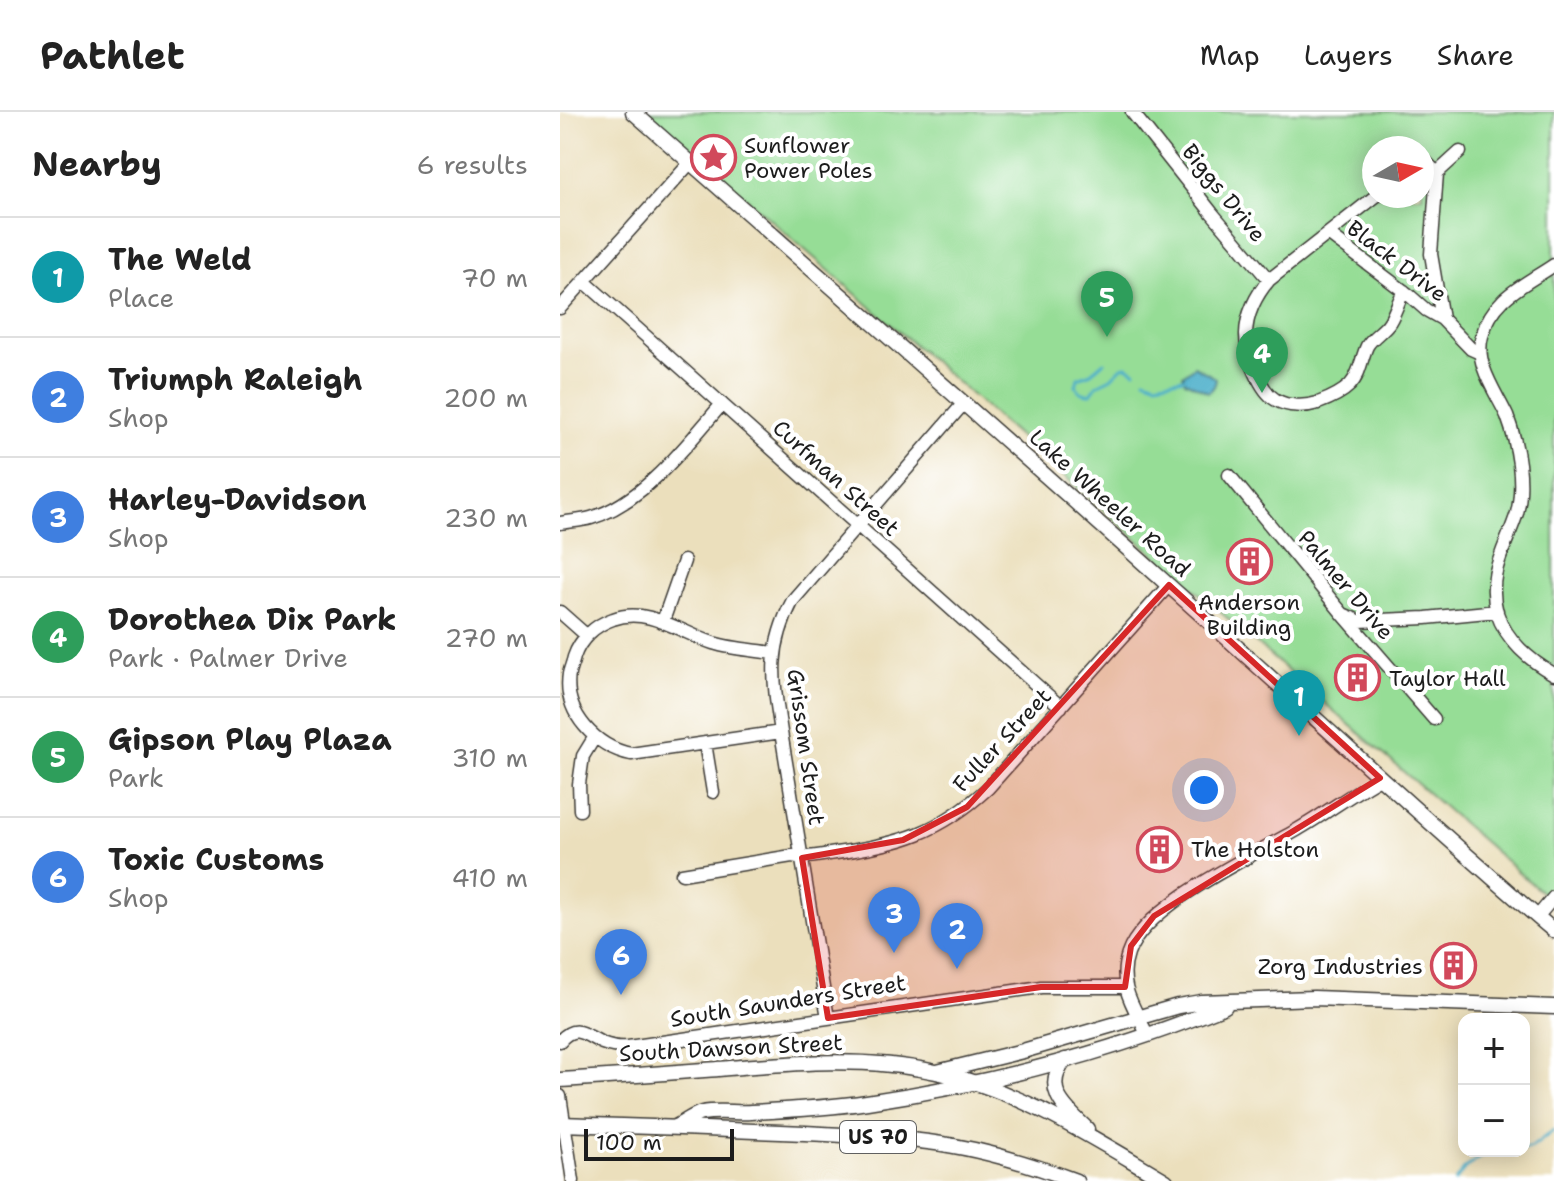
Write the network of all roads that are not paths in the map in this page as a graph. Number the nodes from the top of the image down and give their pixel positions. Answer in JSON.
{"nodes":[{"id":1,"x":633,"y":112,"type":"edge"},
{"id":2,"x":1132,"y":112,"type":"edge"},
{"id":3,"x":1460,"y":152,"type":"dead end"},
{"id":4,"x":690,"y":163,"type":"junction"},
{"id":5,"x":1434,"y":170,"type":"edge"},
{"id":6,"x":1437,"y":173,"type":"junction"},
{"id":7,"x":1362,"y":207,"type":"edge"},
{"id":8,"x":1328,"y":234,"type":"junction"},
{"id":9,"x":1551,"y":273,"type":"edge"},
{"id":10,"x":1269,"y":280,"type":"junction"},
{"id":11,"x":584,"y":281,"type":"junction"},
{"id":12,"x":1404,"y":291,"type":"junction"},
{"id":13,"x":560,"y":308,"type":"edge"},
{"id":14,"x":1442,"y":319,"type":"junction"},
{"id":15,"x":1480,"y":353,"type":"junction"},
{"id":16,"x":964,"y":403,"type":"junction"},
{"id":17,"x":722,"y":404,"type":"junction"},
{"id":18,"x":1229,"y":475,"type":"dead end"},
{"id":19,"x":560,"y":523,"type":"edge"},
{"id":20,"x":859,"y":525,"type":"junction"},
{"id":21,"x":684,"y":561,"type":"dead end"},
{"id":22,"x":1169,"y":585,"type":"junction"},
{"id":23,"x":1497,"y":611,"type":"junction"},
{"id":24,"x":560,"y":612,"type":"edge"},
{"id":25,"x":1342,"y":613,"type":"junction"},
{"id":26,"x":663,"y":621,"type":"junction"},
{"id":27,"x":586,"y":635,"type":"junction"},
{"id":28,"x":774,"y":653,"type":"junction"},
{"id":29,"x":1554,"y":674,"type":"edge"},
{"id":30,"x":1061,"y":707,"type":"junction"},
{"id":31,"x":1434,"y":719,"type":"dead end"},
{"id":32,"x":781,"y":732,"type":"junction"},
{"id":33,"x":594,"y":738,"type":"junction"},
{"id":34,"x":705,"y":743,"type":"junction"},
{"id":35,"x":1380,"y":778,"type":"junction"},
{"id":36,"x":713,"y":792,"type":"dead end"},
{"id":37,"x":580,"y":810,"type":"dead end"},
{"id":38,"x":802,"y":858,"type":"junction"},
{"id":39,"x":682,"y":874,"type":"dead end"},
{"id":40,"x":1554,"y":897,"type":"edge"},
{"id":41,"x":1537,"y":917,"type":"junction"},
{"id":42,"x":1554,"y":931,"type":"edge"},
{"id":43,"x":1125,"y":987,"type":"junction"},
{"id":44,"x":1234,"y":1002,"type":"junction"},
{"id":45,"x":1554,"y":1007,"type":"edge"},
{"id":46,"x":1138,"y":1017,"type":"junction"},
{"id":47,"x":828,"y":1018,"type":"junction"},
{"id":48,"x":1147,"y":1034,"type":"junction"},
{"id":49,"x":560,"y":1041,"type":"edge"},
{"id":50,"x":1065,"y":1060,"type":"junction"},
{"id":51,"x":937,"y":1072,"type":"junction"},
{"id":52,"x":560,"y":1080,"type":"edge"},
{"id":53,"x":972,"y":1083,"type":"junction"},
{"id":54,"x":560,"y":1096,"type":"edge"},
{"id":55,"x":562,"y":1124,"type":"edge"},
{"id":56,"x":675,"y":1127,"type":"junction"},
{"id":57,"x":1100,"y":1141,"type":"junction"},
{"id":58,"x":573,"y":1181,"type":"edge"},
{"id":59,"x":1076,"y":1181,"type":"edge"},
{"id":60,"x":1166,"y":1181,"type":"edge"}],
"edges":[{"from":1,"to":4,"type":"main road","name":"Lake Wheeler Road"},
{"from":2,"to":10,"type":"street","name":"Biggs Drive"},
{"from":3,"to":6,"type":"street"},
{"from":4,"to":11,"type":"street"},
{"from":4,"to":16,"type":"main road","name":"Lake Wheeler Road"},
{"from":5,"to":6,"type":"street"},
{"from":6,"to":14,"type":"street"},
{"from":7,"to":8,"type":"street"},
{"from":8,"to":10,"type":"street"},
{"from":8,"to":12,"type":"street","name":"Black Drive"},
{"from":9,"to":15,"type":"street"},
{"from":10,"to":12,"type":"street"},
{"from":11,"to":13,"type":"street"},
{"from":11,"to":17,"type":"street","name":"Curfman Street"},
{"from":12,"to":14,"type":"street","name":"Black Drive"},
{"from":14,"to":15,"type":"street","name":"Black Drive"},
{"from":15,"to":23,"type":"street"},
{"from":16,"to":20,"type":"street","name":"Grissom Street"},
{"from":16,"to":22,"type":"main road","name":"Lake Wheeler Road"},
{"from":17,"to":19,"type":"street"},
{"from":17,"to":20,"type":"street","name":"Curfman Street"},
{"from":18,"to":25,"type":"street","name":"Palmer Drive"},
{"from":20,"to":28,"type":"street","name":"Grissom Street"},
{"from":20,"to":30,"type":"street","name":"Curfman Street"},
{"from":21,"to":26,"type":"street"},
{"from":22,"to":30,"type":"street","name":"Fuller Street"},
{"from":22,"to":35,"type":"main road","name":"Lake Wheeler Road"},
{"from":23,"to":25,"type":"street"},
{"from":23,"to":29,"type":"street"},
{"from":24,"to":27,"type":"street"},
{"from":25,"to":31,"type":"street","name":"Palmer Drive"},
{"from":26,"to":27,"type":"street"},
{"from":26,"to":28,"type":"street"},
{"from":27,"to":33,"type":"street"},
{"from":28,"to":32,"type":"street","name":"Grissom Street"},
{"from":30,"to":38,"type":"street","name":"Fuller Street"},
{"from":32,"to":34,"type":"street"},
{"from":32,"to":38,"type":"street","name":"Grissom Street"},
{"from":33,"to":34,"type":"street"},
{"from":33,"to":37,"type":"street"},
{"from":34,"to":36,"type":"street"},
{"from":35,"to":41,"type":"main road","name":"Lake Wheeler Road"},
{"from":35,"to":43,"type":"street"},
{"from":38,"to":39,"type":"street","name":"Fuller Street"},
{"from":38,"to":47,"type":"street","name":"Grissom Street"},
{"from":40,"to":41,"type":"street"},
{"from":41,"to":42,"type":"main road","name":"Lake Wheeler Road"},
{"from":43,"to":46,"type":"street"},
{"from":43,"to":47,"type":"street","name":"South Saunders Street"},
{"from":44,"to":45,"type":"main road"},
{"from":44,"to":46,"type":"main road"},
{"from":44,"to":48,"type":"main road"},
{"from":46,"to":48,"type":"street"},
{"from":46,"to":51,"type":"main road"},
{"from":47,"to":49,"type":"street","name":"South Saunders Street"},
{"from":48,"to":50,"type":"main road"},
{"from":50,"to":53,"type":"main road"},
{"from":50,"to":57,"type":"main road"},
{"from":51,"to":52,"type":"main road","name":"South Dawson Street"},
{"from":51,"to":53,"type":"main road","name":"South Dawson Street"},
{"from":53,"to":56,"type":"main road"},
{"from":53,"to":57,"type":"main road","name":"South Dawson Street"},
{"from":54,"to":55,"type":"street"},
{"from":55,"to":56,"type":"main road","number":"US 70"},
{"from":55,"to":58,"type":"street"},
{"from":56,"to":59,"type":"main road","number":"US 70"},
{"from":57,"to":60,"type":"main road","name":"South Dawson Street"}]}
